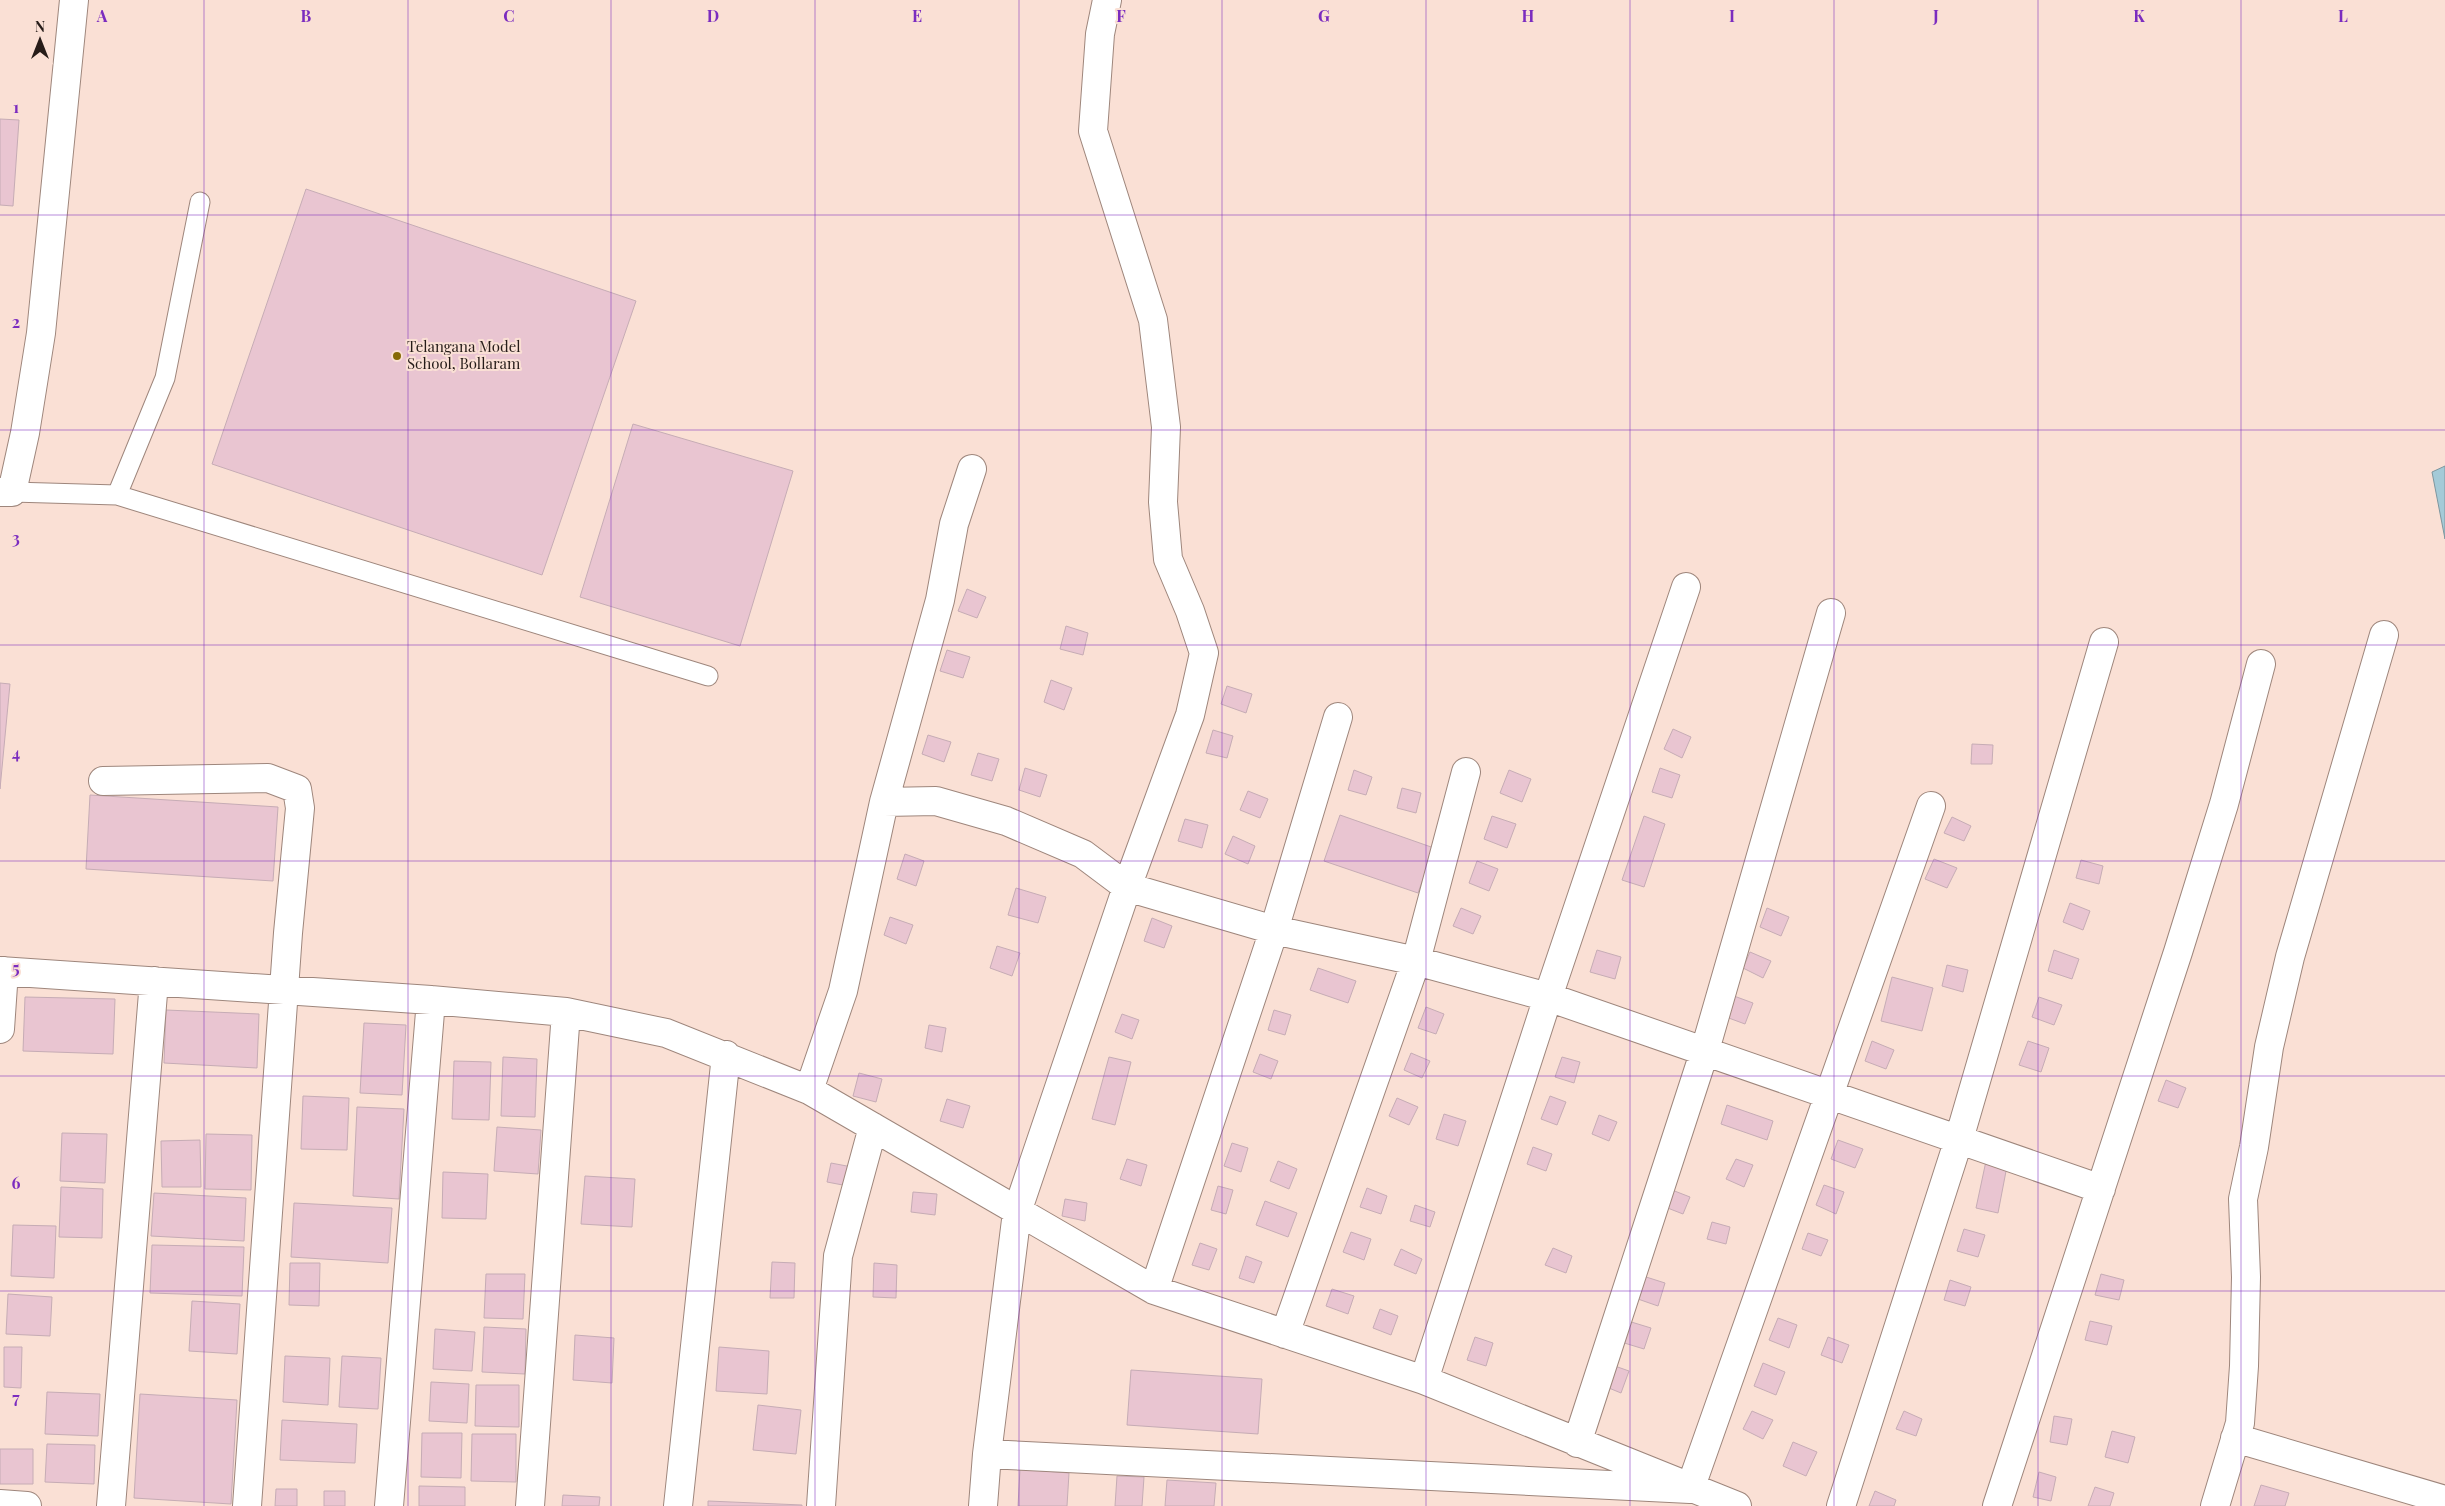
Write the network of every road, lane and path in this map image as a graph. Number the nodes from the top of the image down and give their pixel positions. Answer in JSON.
{"nodes":[{"id":1,"x":74,"y":0,"type":"edge"},
{"id":2,"x":1107,"y":0,"type":"edge"},
{"id":3,"x":200,"y":202,"type":"dead end"},
{"id":4,"x":972,"y":469,"type":"dead end"},
{"id":5,"x":6,"y":492,"type":"edge"},
{"id":6,"x":117,"y":496,"type":"junction"},
{"id":7,"x":1686,"y":587,"type":"dead end"},
{"id":8,"x":1831,"y":613,"type":"dead end"},
{"id":9,"x":2384,"y":635,"type":"dead end"},
{"id":10,"x":2104,"y":642,"type":"dead end"},
{"id":11,"x":2261,"y":664,"type":"dead end"},
{"id":12,"x":708,"y":676,"type":"dead end"},
{"id":13,"x":1338,"y":717,"type":"dead end"},
{"id":14,"x":1466,"y":772,"type":"dead end"},
{"id":15,"x":103,"y":781,"type":"dead end"},
{"id":16,"x":884,"y":802,"type":"junction"},
{"id":17,"x":1931,"y":806,"type":"dead end"},
{"id":18,"x":1128,"y":887,"type":"junction"},
{"id":19,"x":1274,"y":930,"type":"junction"},
{"id":20,"x":1416,"y":961,"type":"junction"},
{"id":21,"x":2,"y":971,"type":"edge"},
{"id":22,"x":154,"y":981,"type":"junction"},
{"id":23,"x":285,"y":990,"type":"junction"},
{"id":24,"x":1548,"y":996,"type":"junction"},
{"id":25,"x":431,"y":1000,"type":"junction"},
{"id":26,"x":566,"y":1012,"type":"junction"},
{"id":27,"x":0,"y":1029,"type":"edge"},
{"id":28,"x":1705,"y":1050,"type":"junction"},
{"id":29,"x":726,"y":1055,"type":"junction"},
{"id":30,"x":810,"y":1090,"type":"junction"},
{"id":31,"x":1830,"y":1094,"type":"junction"},
{"id":32,"x":873,"y":1127,"type":"junction"},
{"id":33,"x":1958,"y":1139,"type":"junction"},
{"id":34,"x":2101,"y":1189,"type":"junction"},
{"id":35,"x":1017,"y":1212,"type":"junction"},
{"id":36,"x":1154,"y":1290,"type":"junction"},
{"id":37,"x":1285,"y":1334,"type":"junction"},
{"id":38,"x":1424,"y":1380,"type":"junction"},
{"id":39,"x":2235,"y":1438,"type":"junction"},
{"id":40,"x":1577,"y":1443,"type":"junction"},
{"id":41,"x":987,"y":1454,"type":"junction"},
{"id":42,"x":1690,"y":1489,"type":"junction"},
{"id":43,"x":2445,"y":1500,"type":"edge"},
{"id":44,"x":0,"y":1504,"type":"edge"},
{"id":45,"x":27,"y":1506,"type":"edge"},
{"id":46,"x":110,"y":1506,"type":"edge"},
{"id":47,"x":247,"y":1506,"type":"edge"},
{"id":48,"x":389,"y":1506,"type":"edge"},
{"id":49,"x":530,"y":1506,"type":"edge"},
{"id":50,"x":678,"y":1506,"type":"edge"},
{"id":51,"x":821,"y":1506,"type":"edge"},
{"id":52,"x":983,"y":1506,"type":"edge"},
{"id":53,"x":1737,"y":1506,"type":"edge"},
{"id":54,"x":1841,"y":1506,"type":"edge"},
{"id":55,"x":1997,"y":1506,"type":"edge"},
{"id":56,"x":2215,"y":1506,"type":"edge"}],
"edges":[{"from":1,"to":5,"type":"street"},
{"from":2,"to":18,"type":"street"},
{"from":3,"to":6,"type":"lane"},
{"from":4,"to":16,"type":"street"},
{"from":5,"to":6,"type":"lane"},
{"from":6,"to":12,"type":"lane"},
{"from":7,"to":24,"type":"street"},
{"from":8,"to":28,"type":"street"},
{"from":9,"to":39,"type":"street"},
{"from":10,"to":33,"type":"street"},
{"from":11,"to":34,"type":"street"},
{"from":13,"to":19,"type":"street"},
{"from":14,"to":20,"type":"street"},
{"from":15,"to":23,"type":"street"},
{"from":16,"to":18,"type":"street"},
{"from":16,"to":30,"type":"street"},
{"from":17,"to":31,"type":"street"},
{"from":18,"to":19,"type":"street"},
{"from":18,"to":35,"type":"street"},
{"from":19,"to":20,"type":"street"},
{"from":19,"to":36,"type":"street"},
{"from":20,"to":24,"type":"street"},
{"from":20,"to":37,"type":"street"},
{"from":21,"to":22,"type":"street"},
{"from":21,"to":27,"type":"street"},
{"from":22,"to":23,"type":"street"},
{"from":22,"to":46,"type":"street"},
{"from":23,"to":25,"type":"street"},
{"from":23,"to":47,"type":"street"},
{"from":24,"to":28,"type":"street"},
{"from":24,"to":38,"type":"street"},
{"from":25,"to":26,"type":"street"},
{"from":25,"to":48,"type":"street"},
{"from":26,"to":29,"type":"street"},
{"from":26,"to":49,"type":"street"},
{"from":28,"to":31,"type":"street"},
{"from":28,"to":40,"type":"street"},
{"from":29,"to":30,"type":"street"},
{"from":29,"to":50,"type":"street"},
{"from":30,"to":32,"type":"street"},
{"from":31,"to":33,"type":"street"},
{"from":31,"to":42,"type":"street"},
{"from":32,"to":35,"type":"street"},
{"from":32,"to":51,"type":"street"},
{"from":33,"to":34,"type":"street"},
{"from":33,"to":54,"type":"street"},
{"from":34,"to":55,"type":"street"},
{"from":35,"to":36,"type":"street"},
{"from":35,"to":41,"type":"street"},
{"from":36,"to":37,"type":"street"},
{"from":37,"to":38,"type":"street"},
{"from":38,"to":40,"type":"street"},
{"from":39,"to":43,"type":"street"},
{"from":39,"to":56,"type":"street"},
{"from":40,"to":42,"type":"street"},
{"from":41,"to":42,"type":"street"},
{"from":41,"to":52,"type":"street"},
{"from":42,"to":53,"type":"street"},
{"from":44,"to":45,"type":"street"}]}
